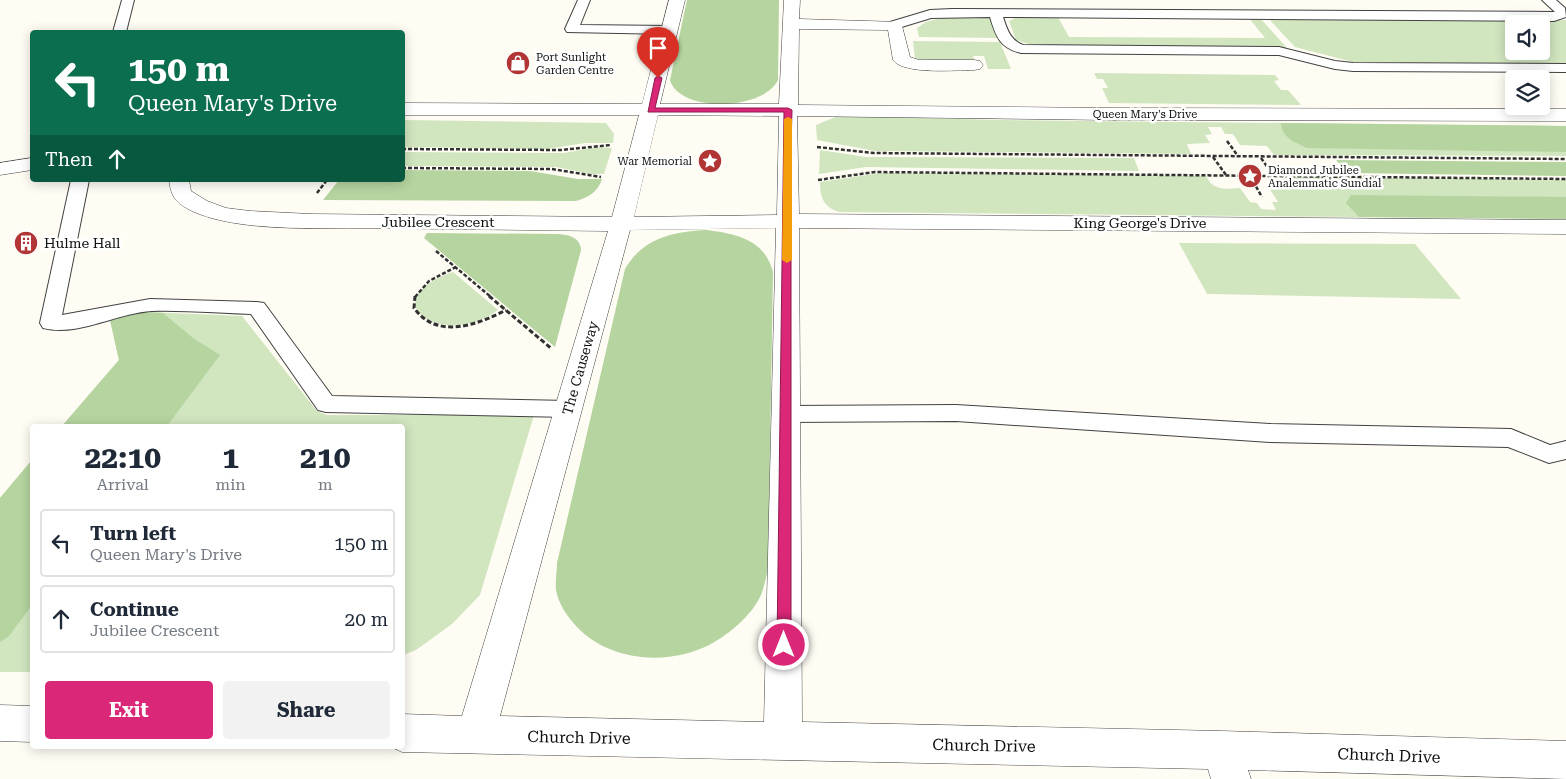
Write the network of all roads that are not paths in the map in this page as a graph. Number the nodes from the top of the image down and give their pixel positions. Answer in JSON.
{"nodes":[{"id":1,"x":128,"y":0,"type":"edge"},
{"id":2,"x":584,"y":0,"type":"edge"},
{"id":3,"x":677,"y":0,"type":"edge"},
{"id":4,"x":926,"y":0,"type":"edge"},
{"id":5,"x":1548,"y":0,"type":"edge"},
{"id":6,"x":791,"y":12,"type":"edge"},
{"id":7,"x":995,"y":13,"type":"junction"},
{"id":8,"x":930,"y":14,"type":"junction"},
{"id":9,"x":895,"y":24,"type":"junction"},
{"id":10,"x":120,"y":30,"type":"edge"},
{"id":11,"x":670,"y":30,"type":"junction"},
{"id":12,"x":974,"y":65,"type":"dead end"},
{"id":13,"x":1566,"y":68,"type":"edge"},
{"id":14,"x":405,"y":109,"type":"edge"},
{"id":15,"x":788,"y":110,"type":"junction"},
{"id":16,"x":650,"y":111,"type":"junction"},
{"id":17,"x":1566,"y":115,"type":"edge"},
{"id":18,"x":30,"y":164,"type":"edge"},
{"id":19,"x":0,"y":170,"type":"edge"},
{"id":20,"x":80,"y":182,"type":"edge"},
{"id":21,"x":180,"y":182,"type":"edge"},
{"id":22,"x":787,"y":221,"type":"junction"},
{"id":23,"x":714,"y":222,"type":"joint"},
{"id":24,"x":621,"y":224,"type":"junction"},
{"id":25,"x":1566,"y":227,"type":"edge"},
{"id":26,"x":569,"y":409,"type":"junction"},
{"id":27,"x":786,"y":414,"type":"junction"},
{"id":28,"x":1566,"y":450,"type":"edge"},
{"id":29,"x":0,"y":724,"type":"edge"},
{"id":30,"x":30,"y":724,"type":"edge"},
{"id":31,"x":405,"y":733,"type":"edge"},
{"id":32,"x":476,"y":734,"type":"junction"},
{"id":33,"x":783,"y":742,"type":"junction"},
{"id":34,"x":1566,"y":761,"type":"edge"},
{"id":35,"x":1226,"y":765,"type":"edge"}],
"edges":[{"from":1,"to":10,"type":"lane"},
{"from":2,"to":11,"type":"lane"},
{"from":3,"to":11,"type":"street","name":"The Causeway"},
{"from":4,"to":8,"type":"lane"},
{"from":5,"to":7,"type":"lane"},
{"from":6,"to":9,"type":"street"},
{"from":6,"to":15,"type":"street"},
{"from":7,"to":8,"type":"lane"},
{"from":7,"to":13,"type":"lane"},
{"from":8,"to":9,"type":"lane"},
{"from":9,"to":12,"type":"street"},
{"from":11,"to":16,"type":"street","name":"The Causeway"},
{"from":14,"to":16,"type":"street"},
{"from":15,"to":16,"type":"street","name":"Queen Mary's Drive"},
{"from":15,"to":17,"type":"street","name":"Queen Mary's Drive"},
{"from":15,"to":22,"type":"street"},
{"from":16,"to":24,"type":"street","name":"The Causeway"},
{"from":18,"to":19,"type":"street"},
{"from":20,"to":26,"type":"lane"},
{"from":21,"to":24,"type":"street","name":"Jubilee Crescent"},
{"from":22,"to":23,"type":"street","name":"King George's Drive"},
{"from":22,"to":25,"type":"street","name":"King George's Drive"},
{"from":22,"to":27,"type":"street"},
{"from":23,"to":24,"type":"street","name":"Jubilee Crescent"},
{"from":24,"to":26,"type":"street","name":"The Causeway"},
{"from":26,"to":32,"type":"street","name":"The Causeway"},
{"from":27,"to":28,"type":"lane"},
{"from":27,"to":33,"type":"street"},
{"from":29,"to":30,"type":"street"},
{"from":31,"to":32,"type":"street","name":"Church Drive"},
{"from":32,"to":33,"type":"street","name":"Church Drive"},
{"from":33,"to":35,"type":"street","name":"Church Drive"},
{"from":34,"to":35,"type":"street","name":"Church Drive"}]}
